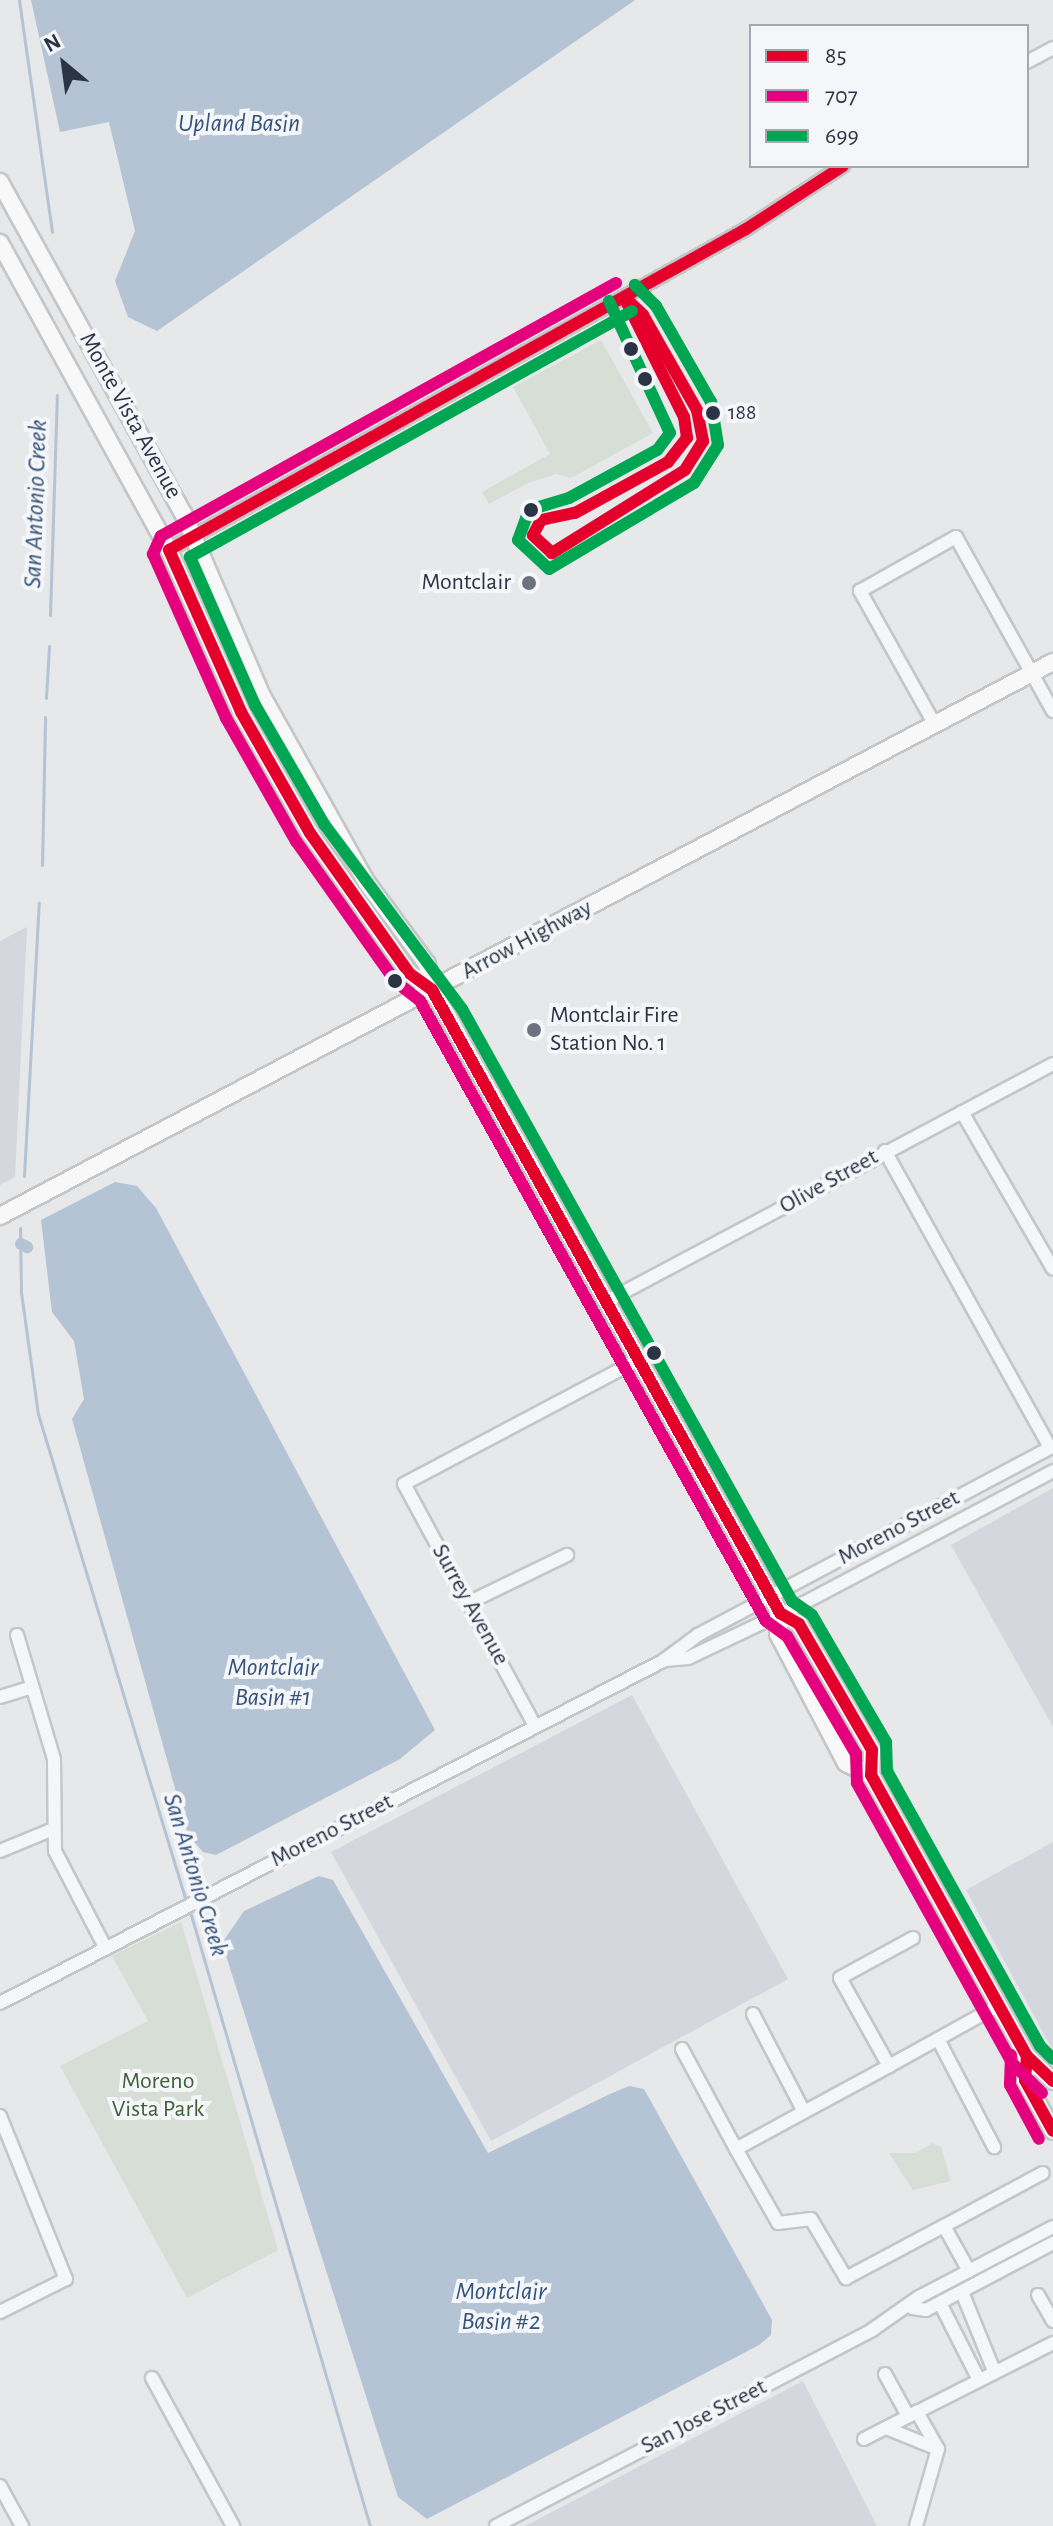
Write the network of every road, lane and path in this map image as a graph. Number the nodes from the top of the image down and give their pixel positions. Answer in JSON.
{"nodes":[{"id":1,"x":1053,"y":48,"type":"edge"},
{"id":2,"x":1029,"y":61,"type":"edge"},
{"id":3,"x":840,"y":168,"type":"edge"},
{"id":4,"x":0,"y":182,"type":"edge"},
{"id":5,"x":0,"y":243,"type":"edge"},
{"id":6,"x":193,"y":536,"type":"junction"},
{"id":7,"x":169,"y":550,"type":"junction"},
{"id":8,"x":1053,"y":662,"type":"edge"},
{"id":9,"x":1032,"y":674,"type":"junction"},
{"id":10,"x":1053,"y":711,"type":"edge"},
{"id":11,"x":935,"y":725,"type":"junction"},
{"id":12,"x":432,"y":990,"type":"junction"},
{"id":13,"x":1053,"y":1064,"type":"edge"},
{"id":14,"x":962,"y":1112,"type":"junction"},
{"id":15,"x":885,"y":1151,"type":"junction"},
{"id":16,"x":0,"y":1216,"type":"edge"},
{"id":17,"x":1053,"y":1269,"type":"edge"},
{"id":18,"x":607,"y":1301,"type":"junction"},
{"id":19,"x":640,"y":1359,"type":"junction"},
{"id":20,"x":1052,"y":1447,"type":"edge"},
{"id":21,"x":1053,"y":1471,"type":"edge"},
{"id":22,"x":567,"y":1555,"type":"dead end"},
{"id":23,"x":771,"y":1596,"type":"junction"},
{"id":24,"x":470,"y":1602,"type":"junction"},
{"id":25,"x":780,"y":1613,"type":"junction"},
{"id":26,"x":17,"y":1635,"type":"dead end"},
{"id":27,"x":663,"y":1661,"type":"junction"},
{"id":28,"x":32,"y":1687,"type":"junction"},
{"id":29,"x":0,"y":1697,"type":"edge"},
{"id":30,"x":535,"y":1726,"type":"junction"},
{"id":31,"x":871,"y":1775,"type":"junction"},
{"id":32,"x":53,"y":1829,"type":"junction"},
{"id":33,"x":0,"y":1851,"type":"edge"},
{"id":34,"x":913,"y":1938,"type":"dead end"},
{"id":35,"x":106,"y":1949,"type":"junction"},
{"id":36,"x":0,"y":2003,"type":"edge"},
{"id":37,"x":999,"y":2005,"type":"junction"},
{"id":38,"x":753,"y":2014,"type":"dead end"},
{"id":39,"x":938,"y":2039,"type":"junction"},
{"id":40,"x":682,"y":2049,"type":"dead end"},
{"id":41,"x":1027,"y":2056,"type":"junction"},
{"id":42,"x":889,"y":2066,"type":"junction"},
{"id":43,"x":1053,"y":2081,"type":"edge"},
{"id":44,"x":804,"y":2112,"type":"junction"},
{"id":45,"x":0,"y":2116,"type":"edge"},
{"id":46,"x":1053,"y":2131,"type":"edge"},
{"id":47,"x":994,"y":2147,"type":"dead end"},
{"id":48,"x":736,"y":2149,"type":"junction"},
{"id":49,"x":1043,"y":2173,"type":"dead end"},
{"id":50,"x":944,"y":2226,"type":"junction"},
{"id":51,"x":1053,"y":2227,"type":"edge"},
{"id":52,"x":1053,"y":2243,"type":"edge"},
{"id":53,"x":969,"y":2271,"type":"junction"},
{"id":54,"x":962,"y":2292,"type":"junction"},
{"id":55,"x":1038,"y":2295,"type":"dead end"},
{"id":56,"x":940,"y":2303,"type":"junction"},
{"id":57,"x":912,"y":2308,"type":"junction"},
{"id":58,"x":0,"y":2312,"type":"edge"},
{"id":59,"x":1053,"y":2321,"type":"edge"},
{"id":60,"x":1052,"y":2346,"type":"edge"},
{"id":61,"x":994,"y":2371,"type":"junction"},
{"id":62,"x":885,"y":2374,"type":"dead end"},
{"id":63,"x":152,"y":2378,"type":"dead end"},
{"id":64,"x":978,"y":2378,"type":"junction"},
{"id":65,"x":913,"y":2414,"type":"junction"},
{"id":66,"x":886,"y":2428,"type":"junction"},
{"id":67,"x":864,"y":2439,"type":"dead end"},
{"id":68,"x":938,"y":2449,"type":"junction"},
{"id":69,"x":0,"y":2486,"type":"edge"},
{"id":70,"x":22,"y":2526,"type":"edge"},
{"id":71,"x":233,"y":2526,"type":"edge"},
{"id":72,"x":496,"y":2526,"type":"edge"},
{"id":73,"x":916,"y":2526,"type":"edge"}],
"edges":[{"from":1,"to":2,"type":"street"},
{"from":3,"to":6,"type":"street"},
{"from":4,"to":6,"type":"main road","name":"Monte Vista Avenue"},
{"from":5,"to":7,"type":"main road","name":"Monte Vista Avenue"},
{"from":6,"to":7,"type":"street"},
{"from":6,"to":12,"type":"main road","name":"Monte Vista Avenue"},
{"from":7,"to":12,"type":"main road","name":"Monte Vista Avenue"},
{"from":8,"to":9,"type":"main road","name":"Arrow Highway"},
{"from":9,"to":10,"type":"street"},
{"from":9,"to":11,"type":"main road","name":"Arrow Highway"},
{"from":9,"to":11,"type":"street"},
{"from":11,"to":12,"type":"main road","name":"Arrow Highway"},
{"from":12,"to":16,"type":"main road","name":"Arrow Highway"},
{"from":12,"to":18,"type":"main road","name":"Monte Vista Avenue"},
{"from":13,"to":14,"type":"street","name":"Olive Street"},
{"from":14,"to":15,"type":"street","name":"Olive Street"},
{"from":14,"to":17,"type":"street"},
{"from":15,"to":18,"type":"street","name":"Olive Street"},
{"from":15,"to":20,"type":"street"},
{"from":18,"to":19,"type":"main road","name":"Monte Vista Avenue"},
{"from":19,"to":23,"type":"main road","name":"Monte Vista Avenue"},
{"from":19,"to":24,"type":"street","name":"Surrey Avenue"},
{"from":20,"to":23,"type":"street","name":"Moreno Street"},
{"from":21,"to":25,"type":"street","name":"Moreno Street"},
{"from":22,"to":24,"type":"street"},
{"from":23,"to":25,"type":"main road","name":"Monte Vista Avenue"},
{"from":23,"to":27,"type":"street","name":"Moreno Street"},
{"from":24,"to":30,"type":"street","name":"Surrey Avenue"},
{"from":25,"to":27,"type":"street","name":"Moreno Street"},
{"from":25,"to":31,"type":"main road","name":"Monte Vista Avenue"},
{"from":25,"to":31,"type":"main road","name":"Monte Vista Avenue"},
{"from":26,"to":28,"type":"street"},
{"from":27,"to":30,"type":"street","name":"Moreno Street"},
{"from":28,"to":29,"type":"street"},
{"from":28,"to":32,"type":"street"},
{"from":30,"to":35,"type":"street","name":"Moreno Street"},
{"from":31,"to":37,"type":"main road","name":"Monte Vista Avenue"},
{"from":32,"to":33,"type":"street"},
{"from":32,"to":35,"type":"street"},
{"from":34,"to":42,"type":"street"},
{"from":35,"to":36,"type":"street","name":"Moreno Street"},
{"from":37,"to":39,"type":"street"},
{"from":37,"to":41,"type":"main road","name":"Monte Vista Avenue"},
{"from":38,"to":44,"type":"street"},
{"from":39,"to":42,"type":"street"},
{"from":39,"to":47,"type":"street"},
{"from":40,"to":48,"type":"street"},
{"from":41,"to":43,"type":"main road","name":"Monte Vista Avenue"},
{"from":41,"to":46,"type":"main road","name":"Monte Vista Avenue"},
{"from":42,"to":44,"type":"street"},
{"from":44,"to":48,"type":"street"},
{"from":45,"to":58,"type":"street"},
{"from":48,"to":50,"type":"street"},
{"from":49,"to":50,"type":"street"},
{"from":50,"to":53,"type":"street"},
{"from":51,"to":53,"type":"street","name":"San Jose Street"},
{"from":52,"to":54,"type":"street","name":"San Jose Street"},
{"from":53,"to":57,"type":"street","name":"San Jose Street"},
{"from":54,"to":56,"type":"street","name":"San Jose Street"},
{"from":54,"to":61,"type":"street"},
{"from":55,"to":59,"type":"street"},
{"from":56,"to":57,"type":"street","name":"San Jose Street"},
{"from":56,"to":64,"type":"street"},
{"from":57,"to":72,"type":"street","name":"San Jose Street"},
{"from":60,"to":61,"type":"street"},
{"from":61,"to":64,"type":"street"},
{"from":62,"to":65,"type":"street"},
{"from":63,"to":71,"type":"street"},
{"from":64,"to":65,"type":"street"},
{"from":65,"to":66,"type":"street"},
{"from":65,"to":68,"type":"street"},
{"from":66,"to":67,"type":"street"},
{"from":66,"to":68,"type":"street"},
{"from":68,"to":73,"type":"street"},
{"from":69,"to":70,"type":"street"}]}
